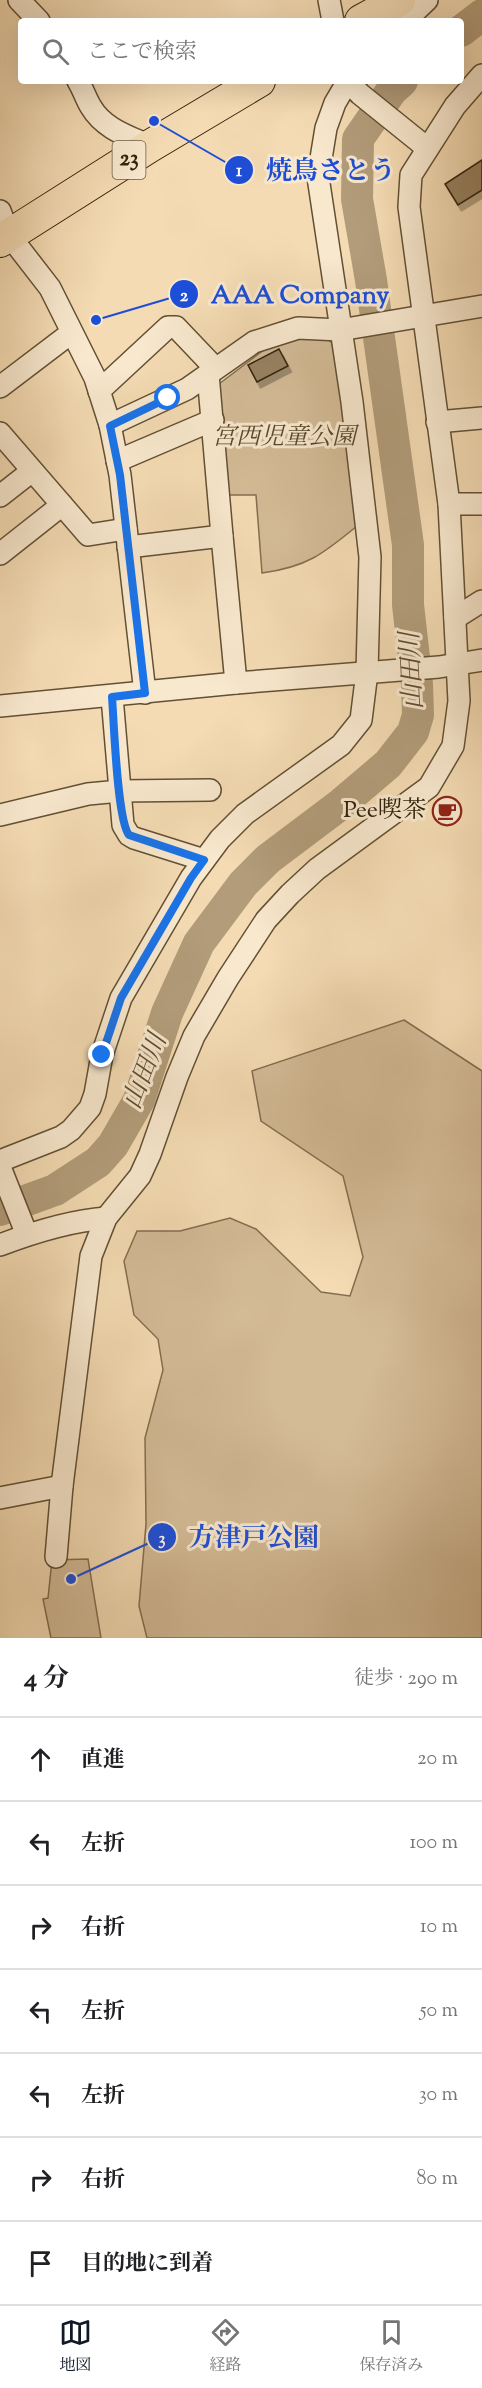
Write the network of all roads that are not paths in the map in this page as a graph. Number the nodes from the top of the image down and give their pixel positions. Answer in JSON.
{"nodes":[{"id":1,"x":19,"y":0,"type":"edge"},
{"id":2,"x":329,"y":0,"type":"edge"},
{"id":3,"x":399,"y":0,"type":"edge"},
{"id":4,"x":427,"y":0,"type":"edge"},
{"id":5,"x":36,"y":18,"type":"edge"},
{"id":6,"x":332,"y":18,"type":"edge"},
{"id":7,"x":366,"y":18,"type":"edge"},
{"id":8,"x":408,"y":18,"type":"edge"},
{"id":9,"x":482,"y":75,"type":"edge"},
{"id":10,"x":79,"y":84,"type":"edge"},
{"id":11,"x":254,"y":84,"type":"edge"},
{"id":12,"x":351,"y":84,"type":"edge"},
{"id":13,"x":150,"y":146,"type":"junction"},
{"id":14,"x":427,"y":148,"type":"junction"},
{"id":15,"x":3,"y":229,"type":"edge"},
{"id":16,"x":482,"y":306,"type":"edge"},
{"id":17,"x":417,"y":317,"type":"junction"},
{"id":18,"x":344,"y":329,"type":"junction"},
{"id":19,"x":71,"y":333,"type":"junction"},
{"id":20,"x":212,"y":371,"type":"junction"},
{"id":21,"x":0,"y":387,"type":"edge"},
{"id":22,"x":99,"y":391,"type":"junction"},
{"id":23,"x":482,"y":418,"type":"edge"},
{"id":24,"x":213,"y":420,"type":"junction"},
{"id":25,"x":437,"y":422,"type":"junction"},
{"id":26,"x":110,"y":426,"type":"junction"},
{"id":27,"x":0,"y":433,"type":"edge"},
{"id":28,"x":117,"y":461,"type":"junction"},
{"id":29,"x":32,"y":471,"type":"junction"},
{"id":30,"x":0,"y":496,"type":"edge"},
{"id":31,"x":449,"y":504,"type":"junction"},
{"id":32,"x":482,"y":504,"type":"edge"},
{"id":33,"x":62,"y":505,"type":"junction"},
{"id":34,"x":222,"y":536,"type":"junction"},
{"id":35,"x":127,"y":538,"type":"junction"},
{"id":36,"x":0,"y":554,"type":"edge"},
{"id":37,"x":482,"y":601,"type":"edge"},
{"id":38,"x":455,"y":618,"type":"junction"},
{"id":39,"x":482,"y":660,"type":"edge"},
{"id":40,"x":448,"y":666,"type":"junction"},
{"id":41,"x":373,"y":672,"type":"junction"},
{"id":42,"x":236,"y":683,"type":"junction"},
{"id":43,"x":145,"y":693,"type":"junction"},
{"id":44,"x":112,"y":697,"type":"junction"},
{"id":45,"x":0,"y":706,"type":"edge"},
{"id":46,"x":210,"y":790,"type":"dead end"},
{"id":47,"x":120,"y":791,"type":"junction"},
{"id":48,"x":0,"y":815,"type":"edge"},
{"id":49,"x":204,"y":860,"type":"junction"},
{"id":50,"x":0,"y":1166,"type":"edge"},
{"id":51,"x":106,"y":1218,"type":"junction"},
{"id":52,"x":25,"y":1231,"type":"junction"},
{"id":53,"x":0,"y":1245,"type":"edge"},
{"id":54,"x":62,"y":1486,"type":"junction"},
{"id":55,"x":0,"y":1498,"type":"edge"},
{"id":56,"x":56,"y":1557,"type":"dead end"}],
"edges":[{"from":1,"to":5,"type":"street"},
{"from":2,"to":6,"type":"street"},
{"from":3,"to":7,"type":"main road"},
{"from":4,"to":8,"type":"street"},
{"from":9,"to":14,"type":"street"},
{"from":10,"to":13,"type":"street"},
{"from":11,"to":13,"type":"main road","number":"23"},
{"from":12,"to":14,"type":"street"},
{"from":12,"to":18,"type":"street"},
{"from":13,"to":15,"type":"main road","number":"23"},
{"from":14,"to":17,"type":"street"},
{"from":15,"to":19,"type":"street"},
{"from":16,"to":17,"type":"street"},
{"from":17,"to":18,"type":"street"},
{"from":17,"to":25,"type":"street"},
{"from":18,"to":20,"type":"street"},
{"from":18,"to":41,"type":"street"},
{"from":19,"to":21,"type":"street"},
{"from":19,"to":22,"type":"street"},
{"from":20,"to":22,"type":"street"},
{"from":20,"to":24,"type":"street"},
{"from":20,"to":26,"type":"street"},
{"from":22,"to":26,"type":"street"},
{"from":23,"to":25,"type":"street"},
{"from":24,"to":28,"type":"street"},
{"from":24,"to":34,"type":"street"},
{"from":25,"to":31,"type":"street"},
{"from":26,"to":28,"type":"street"},
{"from":27,"to":29,"type":"street"},
{"from":28,"to":35,"type":"street"},
{"from":29,"to":30,"type":"street"},
{"from":29,"to":33,"type":"street"},
{"from":31,"to":32,"type":"street"},
{"from":31,"to":38,"type":"street"},
{"from":33,"to":35,"type":"street"},
{"from":33,"to":36,"type":"street"},
{"from":34,"to":35,"type":"street"},
{"from":34,"to":42,"type":"street"},
{"from":35,"to":43,"type":"street"},
{"from":37,"to":38,"type":"street"},
{"from":38,"to":40,"type":"street"},
{"from":39,"to":40,"type":"street"},
{"from":40,"to":41,"type":"street"},
{"from":40,"to":51,"type":"street"},
{"from":41,"to":42,"type":"street"},
{"from":41,"to":49,"type":"street"},
{"from":42,"to":43,"type":"street"},
{"from":43,"to":44,"type":"street"},
{"from":44,"to":45,"type":"street"},
{"from":44,"to":47,"type":"street"},
{"from":46,"to":47,"type":"street"},
{"from":47,"to":48,"type":"street"},
{"from":47,"to":49,"type":"street"},
{"from":49,"to":50,"type":"street"},
{"from":50,"to":52,"type":"street"},
{"from":51,"to":52,"type":"street"},
{"from":51,"to":54,"type":"street"},
{"from":52,"to":53,"type":"street"},
{"from":54,"to":55,"type":"street"},
{"from":54,"to":56,"type":"street"}]}
